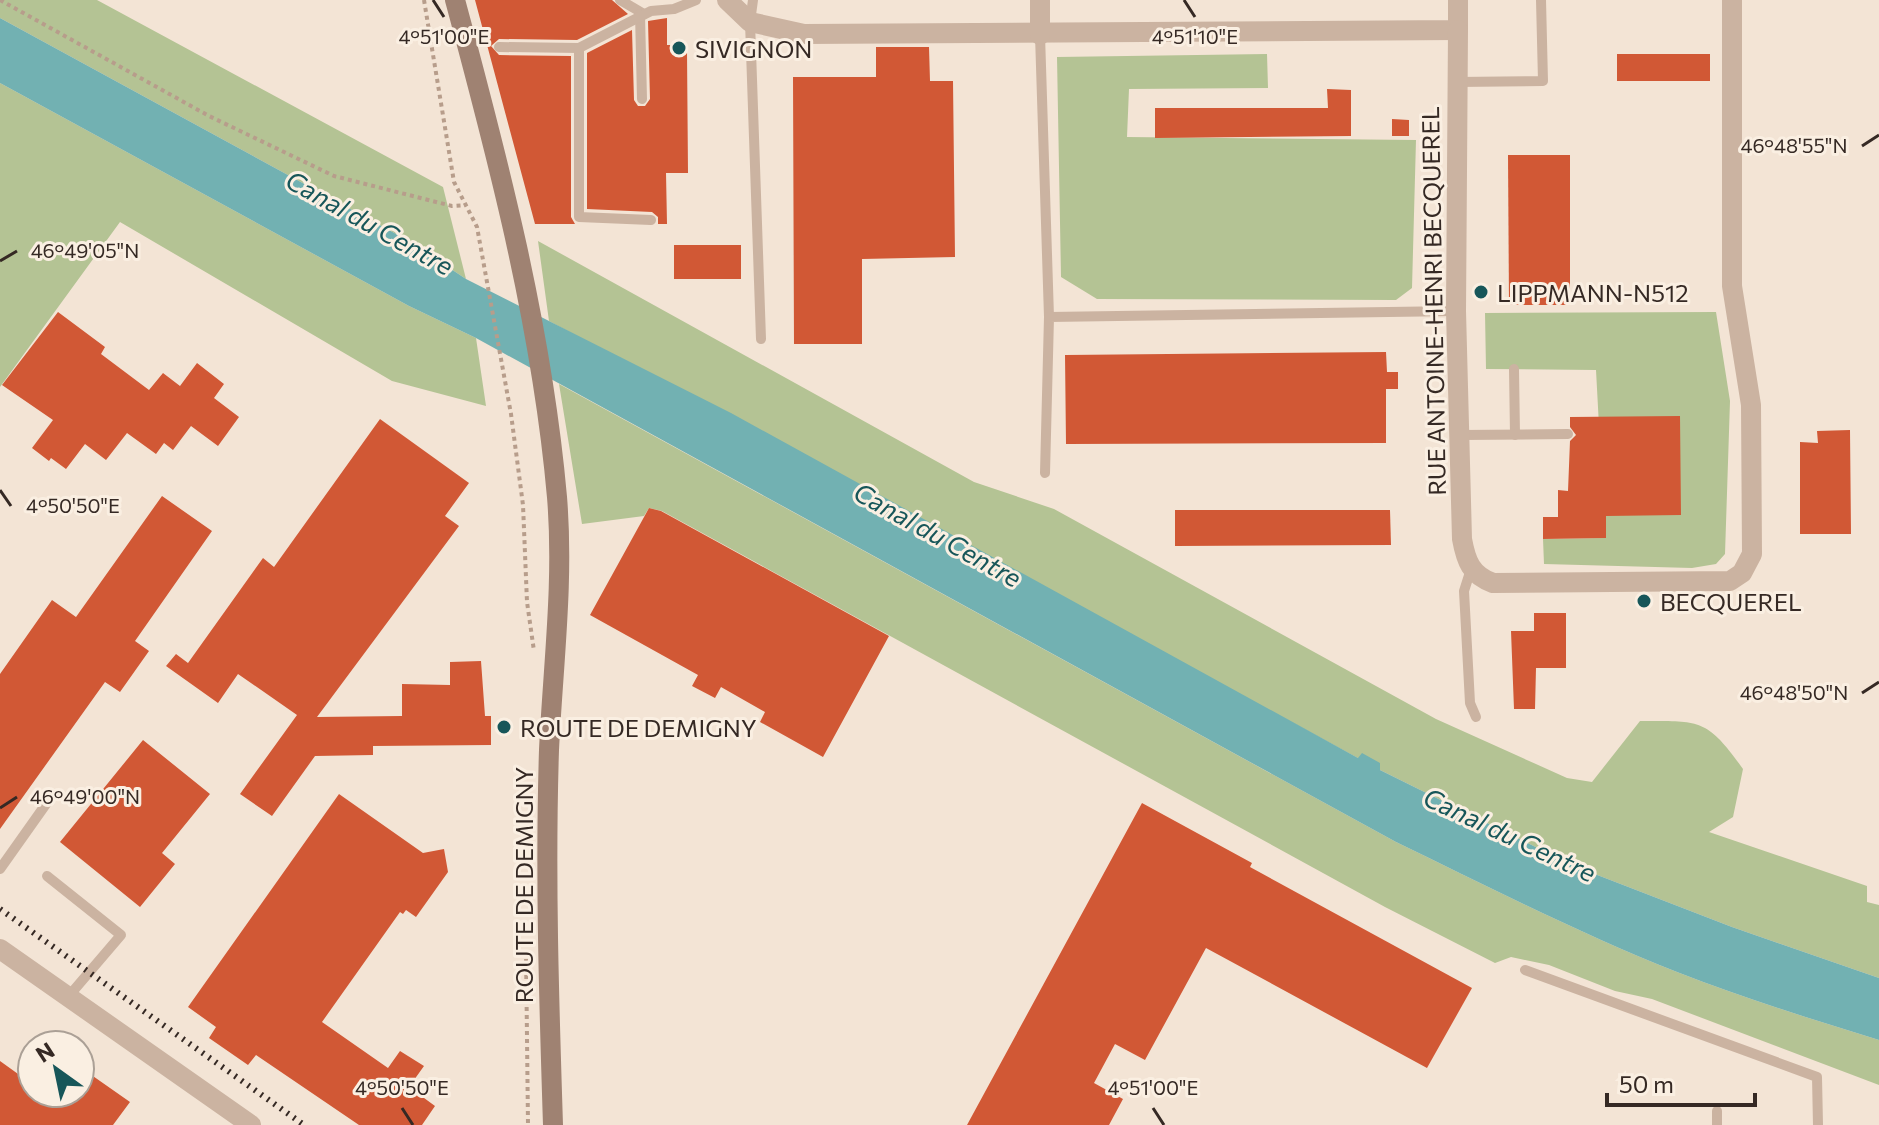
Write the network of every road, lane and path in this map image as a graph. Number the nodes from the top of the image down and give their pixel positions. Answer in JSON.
{"nodes":[{"id":1,"x":0,"y":0,"type":"edge"},
{"id":2,"x":424,"y":0,"type":"edge"},
{"id":3,"x":455,"y":0,"type":"edge"},
{"id":4,"x":620,"y":0,"type":"edge"},
{"id":5,"x":696,"y":0,"type":"edge"},
{"id":6,"x":727,"y":0,"type":"edge"},
{"id":7,"x":753,"y":0,"type":"edge"},
{"id":8,"x":1040,"y":0,"type":"edge"},
{"id":9,"x":1458,"y":0,"type":"edge"},
{"id":10,"x":1541,"y":0,"type":"edge"},
{"id":11,"x":1732,"y":0,"type":"edge"},
{"id":12,"x":642,"y":14,"type":"junction"},
{"id":13,"x":750,"y":22,"type":"junction"},
{"id":14,"x":1458,"y":30,"type":"junction"},
{"id":15,"x":1040,"y":35,"type":"junction"},
{"id":16,"x":499,"y":47,"type":"dead end"},
{"id":17,"x":579,"y":48,"type":"junction"},
{"id":18,"x":1457,"y":82,"type":"junction"},
{"id":19,"x":642,"y":99,"type":"dead end"},
{"id":20,"x":466,"y":205,"type":"junction"},
{"id":21,"x":651,"y":220,"type":"dead end"},
{"id":22,"x":1456,"y":311,"type":"junction"},
{"id":23,"x":1049,"y":317,"type":"junction"},
{"id":24,"x":761,"y":339,"type":"dead end"},
{"id":25,"x":1514,"y":369,"type":"dead end"},
{"id":26,"x":1568,"y":434,"type":"dead end"},
{"id":27,"x":1461,"y":435,"type":"junction"},
{"id":28,"x":1515,"y":435,"type":"junction"},
{"id":29,"x":1045,"y":473,"type":"dead end"},
{"id":30,"x":1471,"y":569,"type":"junction"},
{"id":31,"x":534,"y":663,"type":"dead end"},
{"id":32,"x":1476,"y":717,"type":"dead end"},
{"id":33,"x":51,"y":797,"type":"dead end"},
{"id":34,"x":0,"y":869,"type":"edge"},
{"id":35,"x":47,"y":876,"type":"dead end"},
{"id":36,"x":526,"y":946,"type":"dead end"},
{"id":37,"x":0,"y":949,"type":"edge"},
{"id":38,"x":1525,"y":970,"type":"dead end"},
{"id":39,"x":68,"y":997,"type":"junction"},
{"id":40,"x":1717,"y":1111,"type":"dead end"},
{"id":41,"x":251,"y":1125,"type":"edge"},
{"id":42,"x":528,"y":1125,"type":"edge"},
{"id":43,"x":553,"y":1125,"type":"edge"},
{"id":44,"x":1717,"y":1125,"type":"edge"},
{"id":45,"x":1818,"y":1125,"type":"edge"}],
"edges":[{"from":1,"to":20,"type":"path"},
{"from":2,"to":20,"type":"path"},
{"from":3,"to":43,"type":"main road","name":"ROUTE DE DEMIGNY"},
{"from":4,"to":12,"type":"lane"},
{"from":5,"to":12,"type":"lane"},
{"from":6,"to":13,"type":"street"},
{"from":7,"to":13,"type":"lane"},
{"from":8,"to":15,"type":"street"},
{"from":9,"to":14,"type":"street","name":"RUE ANTOINE-HENRI BECQUEREL"},
{"from":10,"to":18,"type":"lane"},
{"from":11,"to":30,"type":"street"},
{"from":12,"to":17,"type":"lane"},
{"from":12,"to":19,"type":"lane"},
{"from":13,"to":15,"type":"street"},
{"from":13,"to":24,"type":"lane"},
{"from":14,"to":15,"type":"street"},
{"from":14,"to":18,"type":"street","name":"RUE ANTOINE-HENRI BECQUEREL"},
{"from":15,"to":23,"type":"lane"},
{"from":16,"to":17,"type":"lane"},
{"from":17,"to":21,"type":"lane"},
{"from":18,"to":22,"type":"street","name":"RUE ANTOINE-HENRI BECQUEREL"},
{"from":20,"to":31,"type":"path"},
{"from":22,"to":23,"type":"lane"},
{"from":22,"to":27,"type":"street","name":"RUE ANTOINE-HENRI BECQUEREL"},
{"from":23,"to":29,"type":"lane"},
{"from":25,"to":28,"type":"lane"},
{"from":26,"to":28,"type":"lane"},
{"from":27,"to":28,"type":"lane"},
{"from":27,"to":30,"type":"street","name":"RUE ANTOINE-HENRI BECQUEREL"},
{"from":30,"to":32,"type":"lane","name":"RUE ANTOINE-HENRI BECQUEREL"},
{"from":33,"to":34,"type":"lane"},
{"from":35,"to":39,"type":"lane"},
{"from":36,"to":42,"type":"path"},
{"from":37,"to":39,"type":"street"},
{"from":38,"to":45,"type":"lane"},
{"from":39,"to":41,"type":"street"},
{"from":40,"to":44,"type":"lane"}]}
